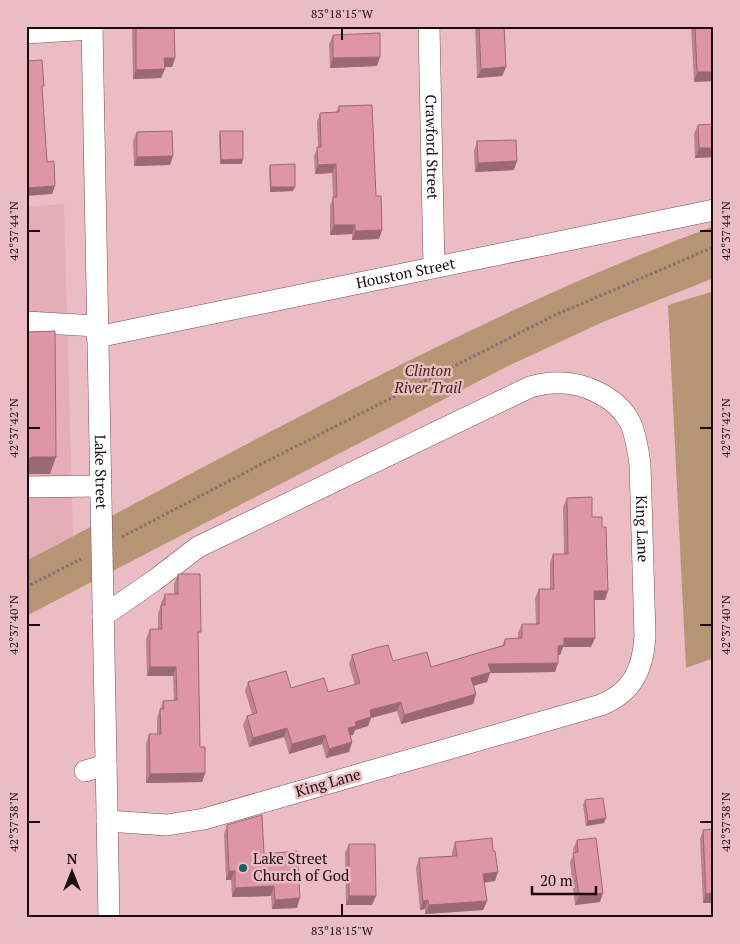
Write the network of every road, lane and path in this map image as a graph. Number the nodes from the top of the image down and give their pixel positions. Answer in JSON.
{"nodes":[{"id":1,"x":429,"y":26,"type":"edge"},
{"id":2,"x":92,"y":27,"type":"edge"},
{"id":3,"x":26,"y":33,"type":"edge"},
{"id":4,"x":714,"y":210,"type":"edge"},
{"id":5,"x":714,"y":247,"type":"edge"},
{"id":6,"x":434,"y":267,"type":"junction"},
{"id":7,"x":26,"y":322,"type":"edge"},
{"id":8,"x":97,"y":331,"type":"junction"},
{"id":9,"x":100,"y":486,"type":"junction"},
{"id":10,"x":26,"y":487,"type":"edge"},
{"id":11,"x":101,"y":548,"type":"junction"},
{"id":12,"x":26,"y":587,"type":"edge"},
{"id":13,"x":103,"y":616,"type":"junction"},
{"id":14,"x":106,"y":765,"type":"junction"},
{"id":15,"x":85,"y":771,"type":"dead end"},
{"id":16,"x":107,"y":821,"type":"junction"},
{"id":17,"x":109,"y":918,"type":"edge"}],
"edges":[{"from":1,"to":6,"type":"street","name":"Crawford Street"},
{"from":2,"to":3,"type":"street"},
{"from":2,"to":8,"type":"street","name":"Lake Street"},
{"from":4,"to":6,"type":"street","name":"Houston Street"},
{"from":5,"to":11,"type":"path"},
{"from":6,"to":8,"type":"street","name":"Houston Street"},
{"from":7,"to":8,"type":"street","name":"Houston Street"},
{"from":8,"to":9,"type":"street","name":"Lake Street"},
{"from":9,"to":10,"type":"street"},
{"from":9,"to":11,"type":"street","name":"Lake Street"},
{"from":11,"to":12,"type":"path"},
{"from":11,"to":13,"type":"street","name":"Lake Street"},
{"from":13,"to":14,"type":"street","name":"Lake Street"},
{"from":13,"to":16,"type":"street","name":"King Lane"},
{"from":14,"to":15,"type":"street"},
{"from":14,"to":16,"type":"street","name":"Lake Street"},
{"from":16,"to":17,"type":"street","name":"Lake Street"}]}
